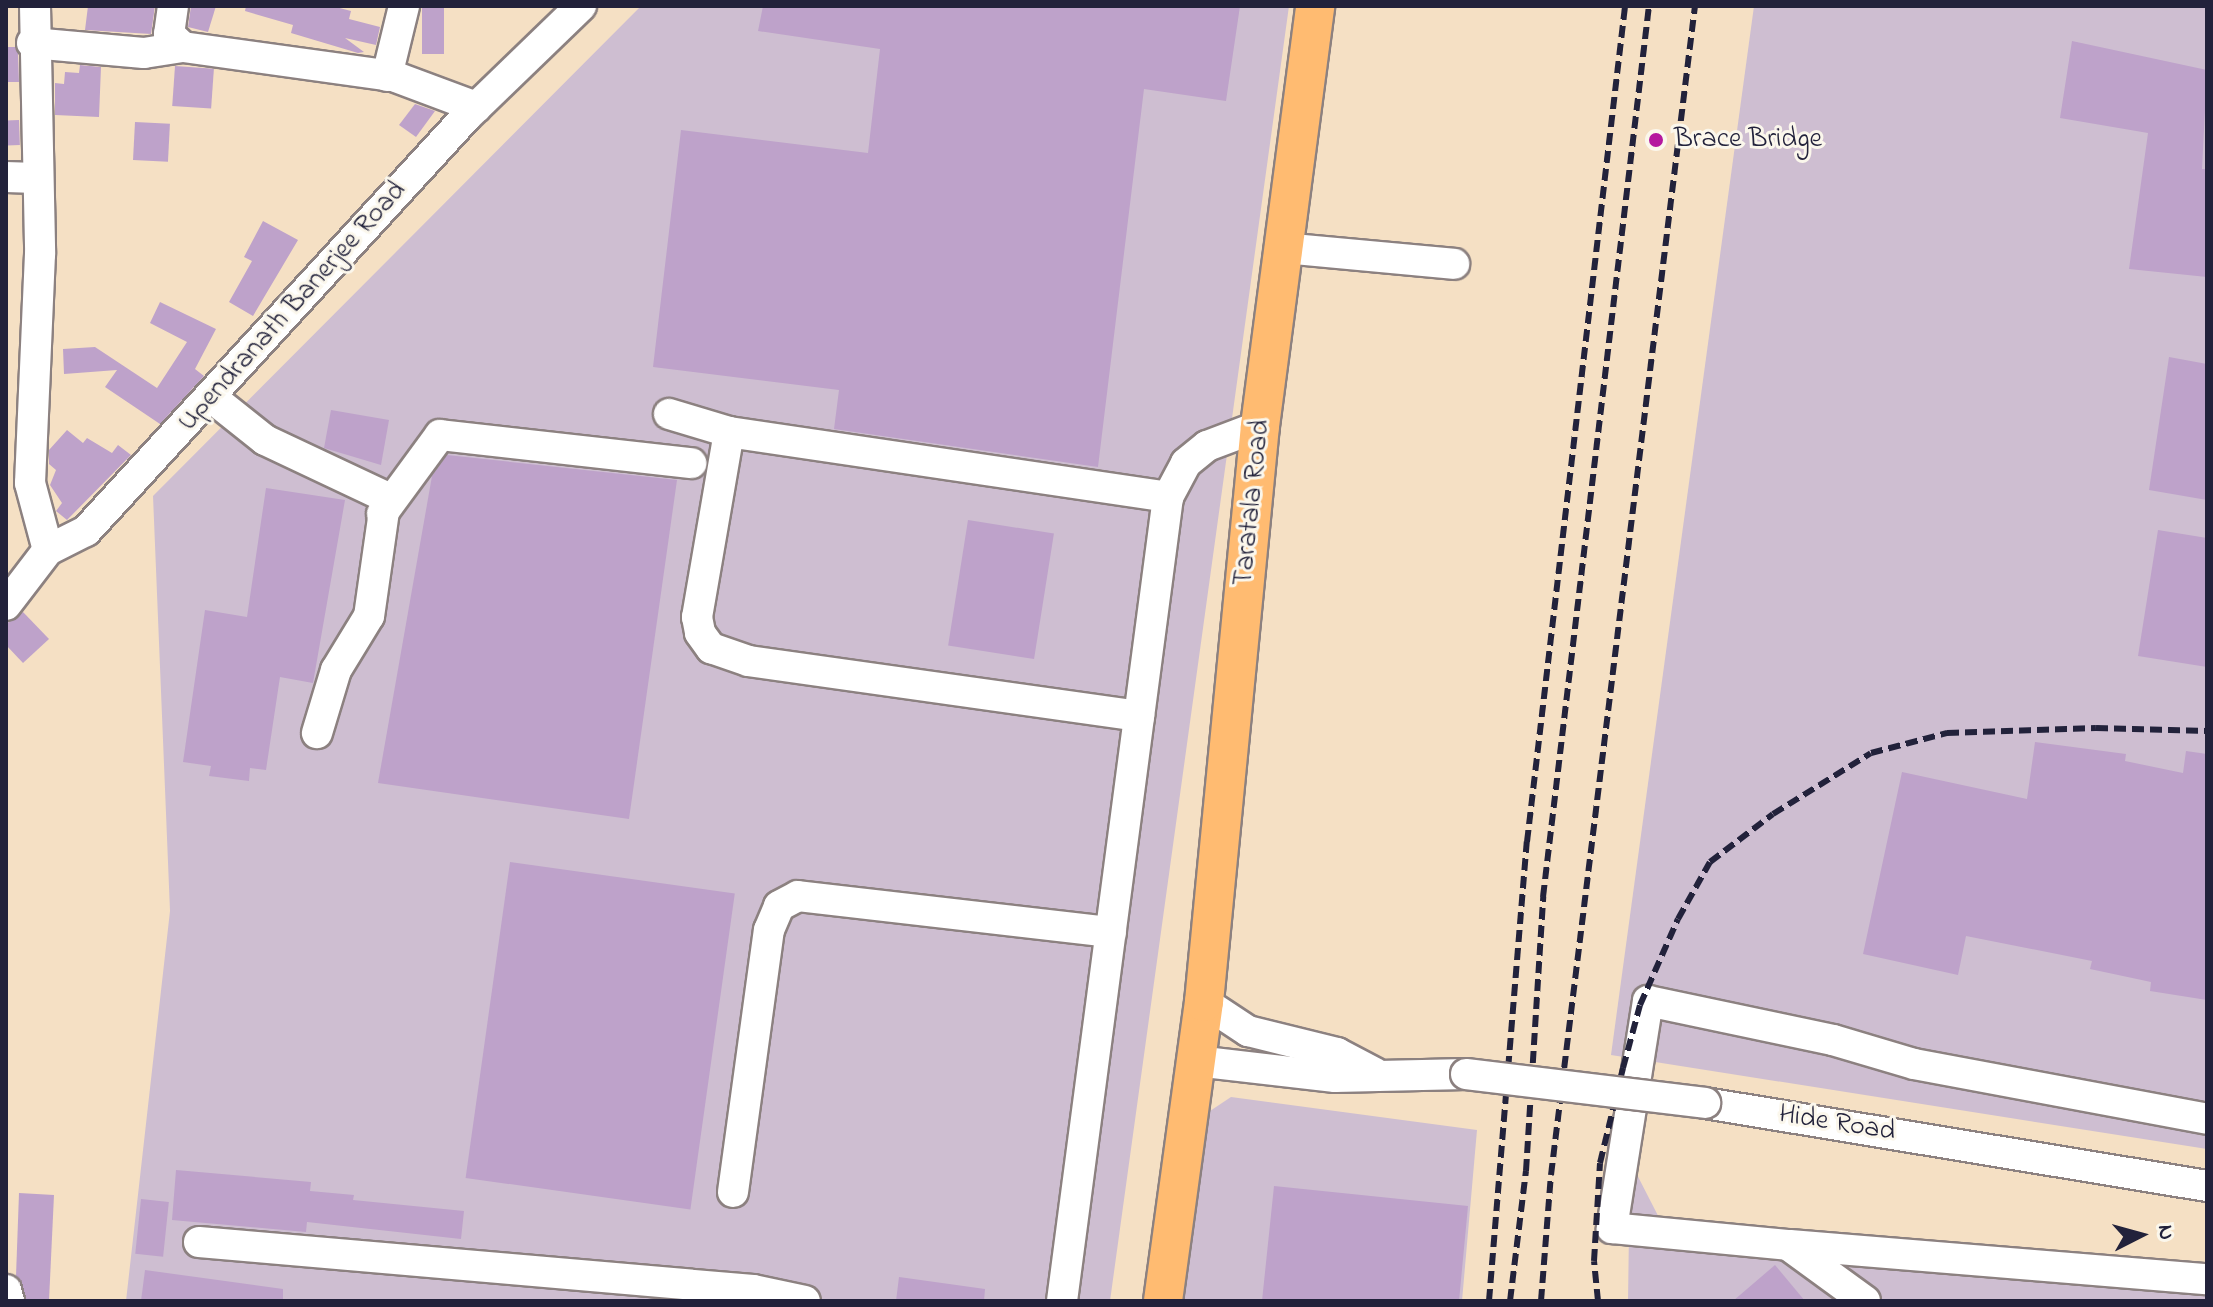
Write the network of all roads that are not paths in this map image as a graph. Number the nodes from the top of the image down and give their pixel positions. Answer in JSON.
{"nodes":[{"id":1,"x":35,"y":6,"type":"edge"},
{"id":2,"x":173,"y":6,"type":"edge"},
{"id":3,"x":404,"y":6,"type":"edge"},
{"id":4,"x":581,"y":6,"type":"edge"},
{"id":5,"x":1315,"y":6,"type":"edge"},
{"id":6,"x":32,"y":43,"type":"junction"},
{"id":7,"x":183,"y":47,"type":"junction"},
{"id":8,"x":387,"y":76,"type":"junction"},
{"id":9,"x":476,"y":107,"type":"junction"},
{"id":10,"x":6,"y":177,"type":"edge"},
{"id":11,"x":37,"y":178,"type":"junction"},
{"id":12,"x":1283,"y":248,"type":"junction"},
{"id":13,"x":1454,"y":264,"type":"dead end"},
{"id":14,"x":211,"y":397,"type":"junction"},
{"id":15,"x":669,"y":414,"type":"dead end"},
{"id":16,"x":1260,"y":426,"type":"junction"},
{"id":17,"x":729,"y":432,"type":"junction"},
{"id":18,"x":691,"y":463,"type":"dead end"},
{"id":19,"x":18,"y":483,"type":"edge"},
{"id":20,"x":1168,"y":497,"type":"junction"},
{"id":21,"x":382,"y":514,"type":"junction"},
{"id":22,"x":48,"y":550,"type":"junction"},
{"id":23,"x":6,"y":605,"type":"edge"},
{"id":24,"x":1139,"y":716,"type":"junction"},
{"id":25,"x":317,"y":733,"type":"dead end"},
{"id":26,"x":1111,"y":932,"type":"junction"},
{"id":27,"x":1204,"y":1002,"type":"junction"},
{"id":28,"x":1196,"y":1061,"type":"junction"},
{"id":29,"x":1375,"y":1073,"type":"junction"},
{"id":30,"x":2207,"y":1119,"type":"edge"},
{"id":31,"x":2207,"y":1186,"type":"edge"},
{"id":32,"x":733,"y":1192,"type":"dead end"},
{"id":33,"x":199,"y":1242,"type":"dead end"},
{"id":34,"x":1788,"y":1245,"type":"junction"},
{"id":35,"x":2207,"y":1279,"type":"edge"},
{"id":36,"x":6,"y":1290,"type":"edge"},
{"id":37,"x":9,"y":1301,"type":"edge"},
{"id":38,"x":805,"y":1301,"type":"edge"},
{"id":39,"x":1062,"y":1301,"type":"edge"},
{"id":40,"x":1163,"y":1301,"type":"edge"},
{"id":41,"x":1865,"y":1301,"type":"edge"}],
"edges":[{"from":1,"to":6,"type":"street"},
{"from":2,"to":7,"type":"street"},
{"from":3,"to":8,"type":"street"},
{"from":4,"to":9,"type":"street","name":"Upendranath Banerjee Road"},
{"from":5,"to":12,"type":"main road","name":"Taratala Road"},
{"from":6,"to":7,"type":"street"},
{"from":6,"to":11,"type":"street"},
{"from":7,"to":8,"type":"street"},
{"from":8,"to":9,"type":"street"},
{"from":9,"to":14,"type":"street","name":"Upendranath Banerjee Road"},
{"from":10,"to":11,"type":"street"},
{"from":11,"to":19,"type":"street"},
{"from":12,"to":13,"type":"street"},
{"from":12,"to":16,"type":"main road","name":"Taratala Road"},
{"from":14,"to":21,"type":"street"},
{"from":14,"to":22,"type":"street","name":"Upendranath Banerjee Road"},
{"from":15,"to":17,"type":"street"},
{"from":16,"to":20,"type":"street"},
{"from":16,"to":27,"type":"main road","name":"Taratala Road"},
{"from":17,"to":20,"type":"street"},
{"from":17,"to":24,"type":"street"},
{"from":18,"to":21,"type":"street"},
{"from":19,"to":22,"type":"street"},
{"from":20,"to":24,"type":"street"},
{"from":21,"to":25,"type":"street"},
{"from":22,"to":23,"type":"street","name":"Upendranath Banerjee Road"},
{"from":24,"to":26,"type":"street"},
{"from":26,"to":32,"type":"street"},
{"from":26,"to":39,"type":"street"},
{"from":27,"to":28,"type":"main road","name":"Taratala Road"},
{"from":27,"to":29,"type":"street"},
{"from":28,"to":29,"type":"street","name":"Hide Road"},
{"from":28,"to":40,"type":"main road","name":"Taratala Road"},
{"from":29,"to":31,"type":"street","name":"Hide Road","bridge":true},
{"from":30,"to":34,"type":"street"},
{"from":33,"to":38,"type":"street"},
{"from":34,"to":35,"type":"street"},
{"from":34,"to":41,"type":"street"},
{"from":36,"to":37,"type":"street"}]}
